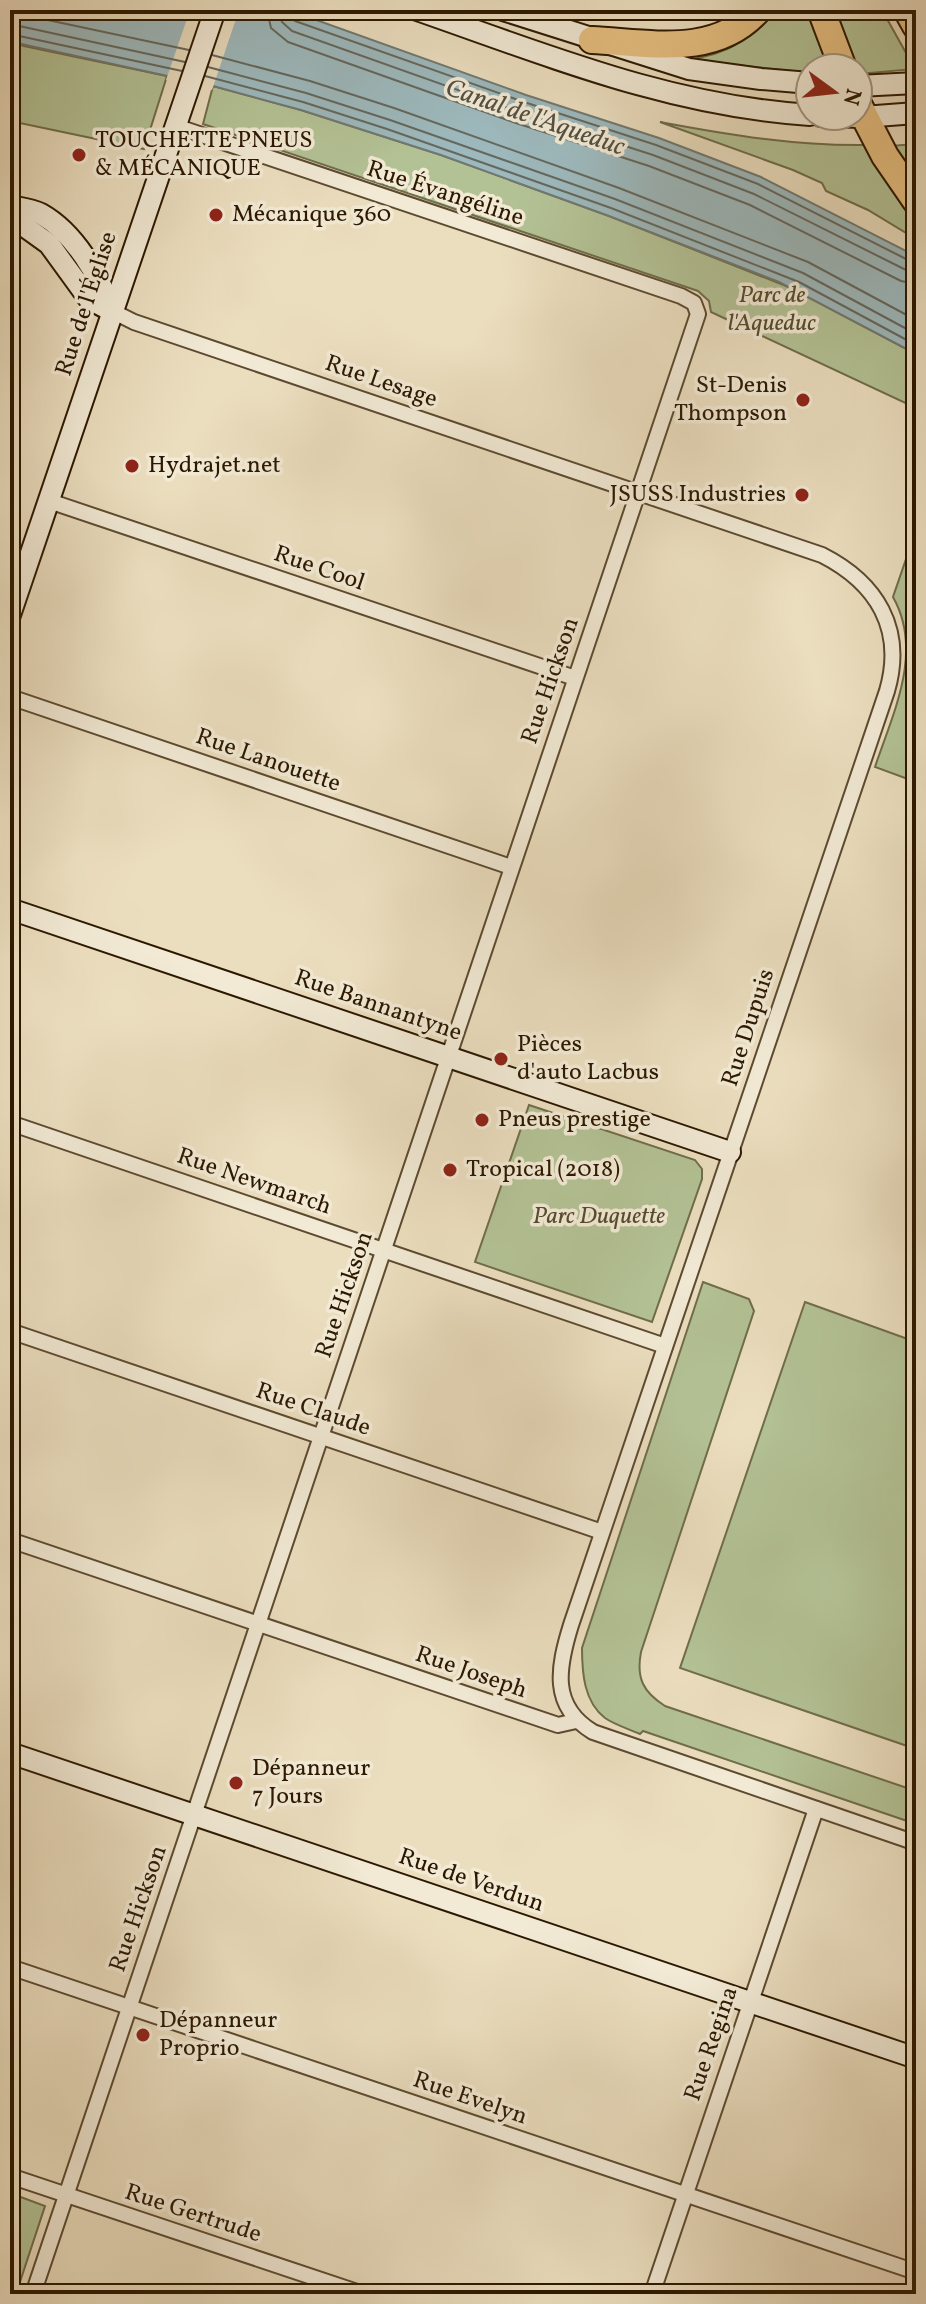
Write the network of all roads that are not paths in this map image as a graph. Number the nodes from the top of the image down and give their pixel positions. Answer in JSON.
{"nodes":[{"id":1,"x":215,"y":10,"type":"edge"},
{"id":2,"x":417,"y":10,"type":"edge"},
{"id":3,"x":503,"y":10,"type":"edge"},
{"id":4,"x":758,"y":10,"type":"edge"},
{"id":5,"x":821,"y":10,"type":"edge"},
{"id":6,"x":907,"y":10,"type":"edge"},
{"id":7,"x":916,"y":26,"type":"edge"},
{"id":8,"x":592,"y":40,"type":"junction"},
{"id":9,"x":837,"y":52,"type":"edge"},
{"id":10,"x":794,"y":81,"type":"edge"},
{"id":11,"x":916,"y":83,"type":"edge"},
{"id":12,"x":874,"y":85,"type":"edge"},
{"id":13,"x":874,"y":111,"type":"edge"},
{"id":14,"x":794,"y":113,"type":"edge"},
{"id":15,"x":916,"y":113,"type":"edge"},
{"id":16,"x":175,"y":126,"type":"junction"},
{"id":17,"x":872,"y":132,"type":"edge"},
{"id":18,"x":916,"y":201,"type":"edge"},
{"id":19,"x":10,"y":206,"type":"edge"},
{"id":20,"x":10,"y":216,"type":"edge"},
{"id":21,"x":698,"y":310,"type":"joint"},
{"id":22,"x":112,"y":311,"type":"junction"},
{"id":23,"x":638,"y":492,"type":"junction"},
{"id":24,"x":49,"y":501,"type":"junction"},
{"id":25,"x":10,"y":615,"type":"edge"},
{"id":26,"x":575,"y":678,"type":"junction"},
{"id":27,"x":10,"y":697,"type":"edge"},
{"id":28,"x":511,"y":867,"type":"junction"},
{"id":29,"x":10,"y":909,"type":"edge"},
{"id":30,"x":448,"y":1057,"type":"junction"},
{"id":31,"x":10,"y":1123,"type":"edge"},
{"id":32,"x":730,"y":1152,"type":"junction"},
{"id":33,"x":383,"y":1249,"type":"junction"},
{"id":34,"x":10,"y":1331,"type":"edge"},
{"id":35,"x":665,"y":1346,"type":"junction"},
{"id":36,"x":321,"y":1436,"type":"junction"},
{"id":37,"x":602,"y":1532,"type":"junction"},
{"id":38,"x":10,"y":1540,"type":"edge"},
{"id":39,"x":258,"y":1624,"type":"junction"},
{"id":40,"x":576,"y":1721,"type":"junction"},
{"id":41,"x":10,"y":1753,"type":"edge"},
{"id":42,"x":816,"y":1809,"type":"junction"},
{"id":43,"x":193,"y":1815,"type":"junction"},
{"id":44,"x":916,"y":1843,"type":"edge"},
{"id":45,"x":10,"y":1967,"type":"edge"},
{"id":46,"x":749,"y":2001,"type":"junction"},
{"id":47,"x":129,"y":2007,"type":"junction"},
{"id":48,"x":916,"y":2058,"type":"edge"},
{"id":49,"x":10,"y":2176,"type":"edge"},
{"id":50,"x":66,"y":2195,"type":"junction"},
{"id":51,"x":685,"y":2195,"type":"junction"},
{"id":52,"x":916,"y":2272,"type":"edge"},
{"id":53,"x":33,"y":2294,"type":"edge"},
{"id":54,"x":363,"y":2294,"type":"edge"},
{"id":55,"x":652,"y":2294,"type":"edge"}],
"edges":[{"from":1,"to":16,"type":"main road","name":"Rue de l'Église"},
{"from":2,"to":14,"type":"main road"},
{"from":3,"to":8,"type":"main road"},
{"from":4,"to":8,"type":"highway"},
{"from":5,"to":9,"type":"highway"},
{"from":6,"to":7,"type":"highway"},
{"from":8,"to":10,"type":"main road"},
{"from":11,"to":12,"type":"main road"},
{"from":13,"to":15,"type":"main road"},
{"from":16,"to":21,"type":"street","name":"Rue Évangéline"},
{"from":16,"to":22,"type":"main road","name":"Rue de l'Église"},
{"from":17,"to":18,"type":"highway"},
{"from":19,"to":22,"type":"main road"},
{"from":20,"to":22,"type":"main road"},
{"from":21,"to":23,"type":"street","name":"Rue Hickson"},
{"from":22,"to":23,"type":"street","name":"Rue Lesage"},
{"from":22,"to":24,"type":"main road","name":"Rue de l'Église"},
{"from":23,"to":26,"type":"street","name":"Rue Hickson"},
{"from":23,"to":32,"type":"street","name":"Rue Dupuis"},
{"from":24,"to":25,"type":"main road","name":"Rue de l'Église"},
{"from":24,"to":26,"type":"street","name":"Rue Cool"},
{"from":26,"to":28,"type":"street","name":"Rue Hickson"},
{"from":27,"to":28,"type":"street","name":"Rue Lanouette"},
{"from":28,"to":30,"type":"street","name":"Rue Hickson"},
{"from":29,"to":30,"type":"main road","name":"Rue Bannantyne"},
{"from":30,"to":32,"type":"main road","name":"Rue Bannantyne"},
{"from":30,"to":33,"type":"street","name":"Rue Hickson"},
{"from":31,"to":33,"type":"street","name":"Rue Newmarch"},
{"from":32,"to":35,"type":"street","name":"Rue Dupuis"},
{"from":33,"to":35,"type":"street","name":"Rue Newmarch"},
{"from":33,"to":36,"type":"street","name":"Rue Hickson"},
{"from":34,"to":36,"type":"street","name":"Rue Claude"},
{"from":35,"to":37,"type":"street","name":"Rue Dupuis"},
{"from":36,"to":37,"type":"street","name":"Rue Claude"},
{"from":36,"to":39,"type":"street","name":"Rue Hickson"},
{"from":37,"to":40,"type":"street","name":"Rue Dupuis"},
{"from":38,"to":39,"type":"street","name":"Rue Joseph"},
{"from":39,"to":40,"type":"street","name":"Rue Joseph"},
{"from":39,"to":43,"type":"street","name":"Rue Hickson"},
{"from":40,"to":42,"type":"street","name":"Rue Joseph"},
{"from":41,"to":43,"type":"main road","name":"Rue de Verdun"},
{"from":42,"to":44,"type":"street","name":"Rue Joseph"},
{"from":42,"to":46,"type":"street","name":"Rue Regina"},
{"from":43,"to":46,"type":"main road","name":"Rue de Verdun"},
{"from":43,"to":47,"type":"street","name":"Rue Hickson"},
{"from":45,"to":47,"type":"street","name":"Rue Evelyn"},
{"from":46,"to":48,"type":"main road","name":"Rue de Verdun"},
{"from":46,"to":51,"type":"street","name":"Rue Regina"},
{"from":47,"to":50,"type":"street","name":"Rue Hickson"},
{"from":47,"to":51,"type":"street","name":"Rue Evelyn"},
{"from":49,"to":50,"type":"street","name":"Rue Gertrude"},
{"from":50,"to":53,"type":"street","name":"Rue Hickson"},
{"from":50,"to":54,"type":"street","name":"Rue Gertrude"},
{"from":51,"to":52,"type":"street","name":"Rue Evelyn"},
{"from":51,"to":55,"type":"street","name":"Rue Regina"}]}
